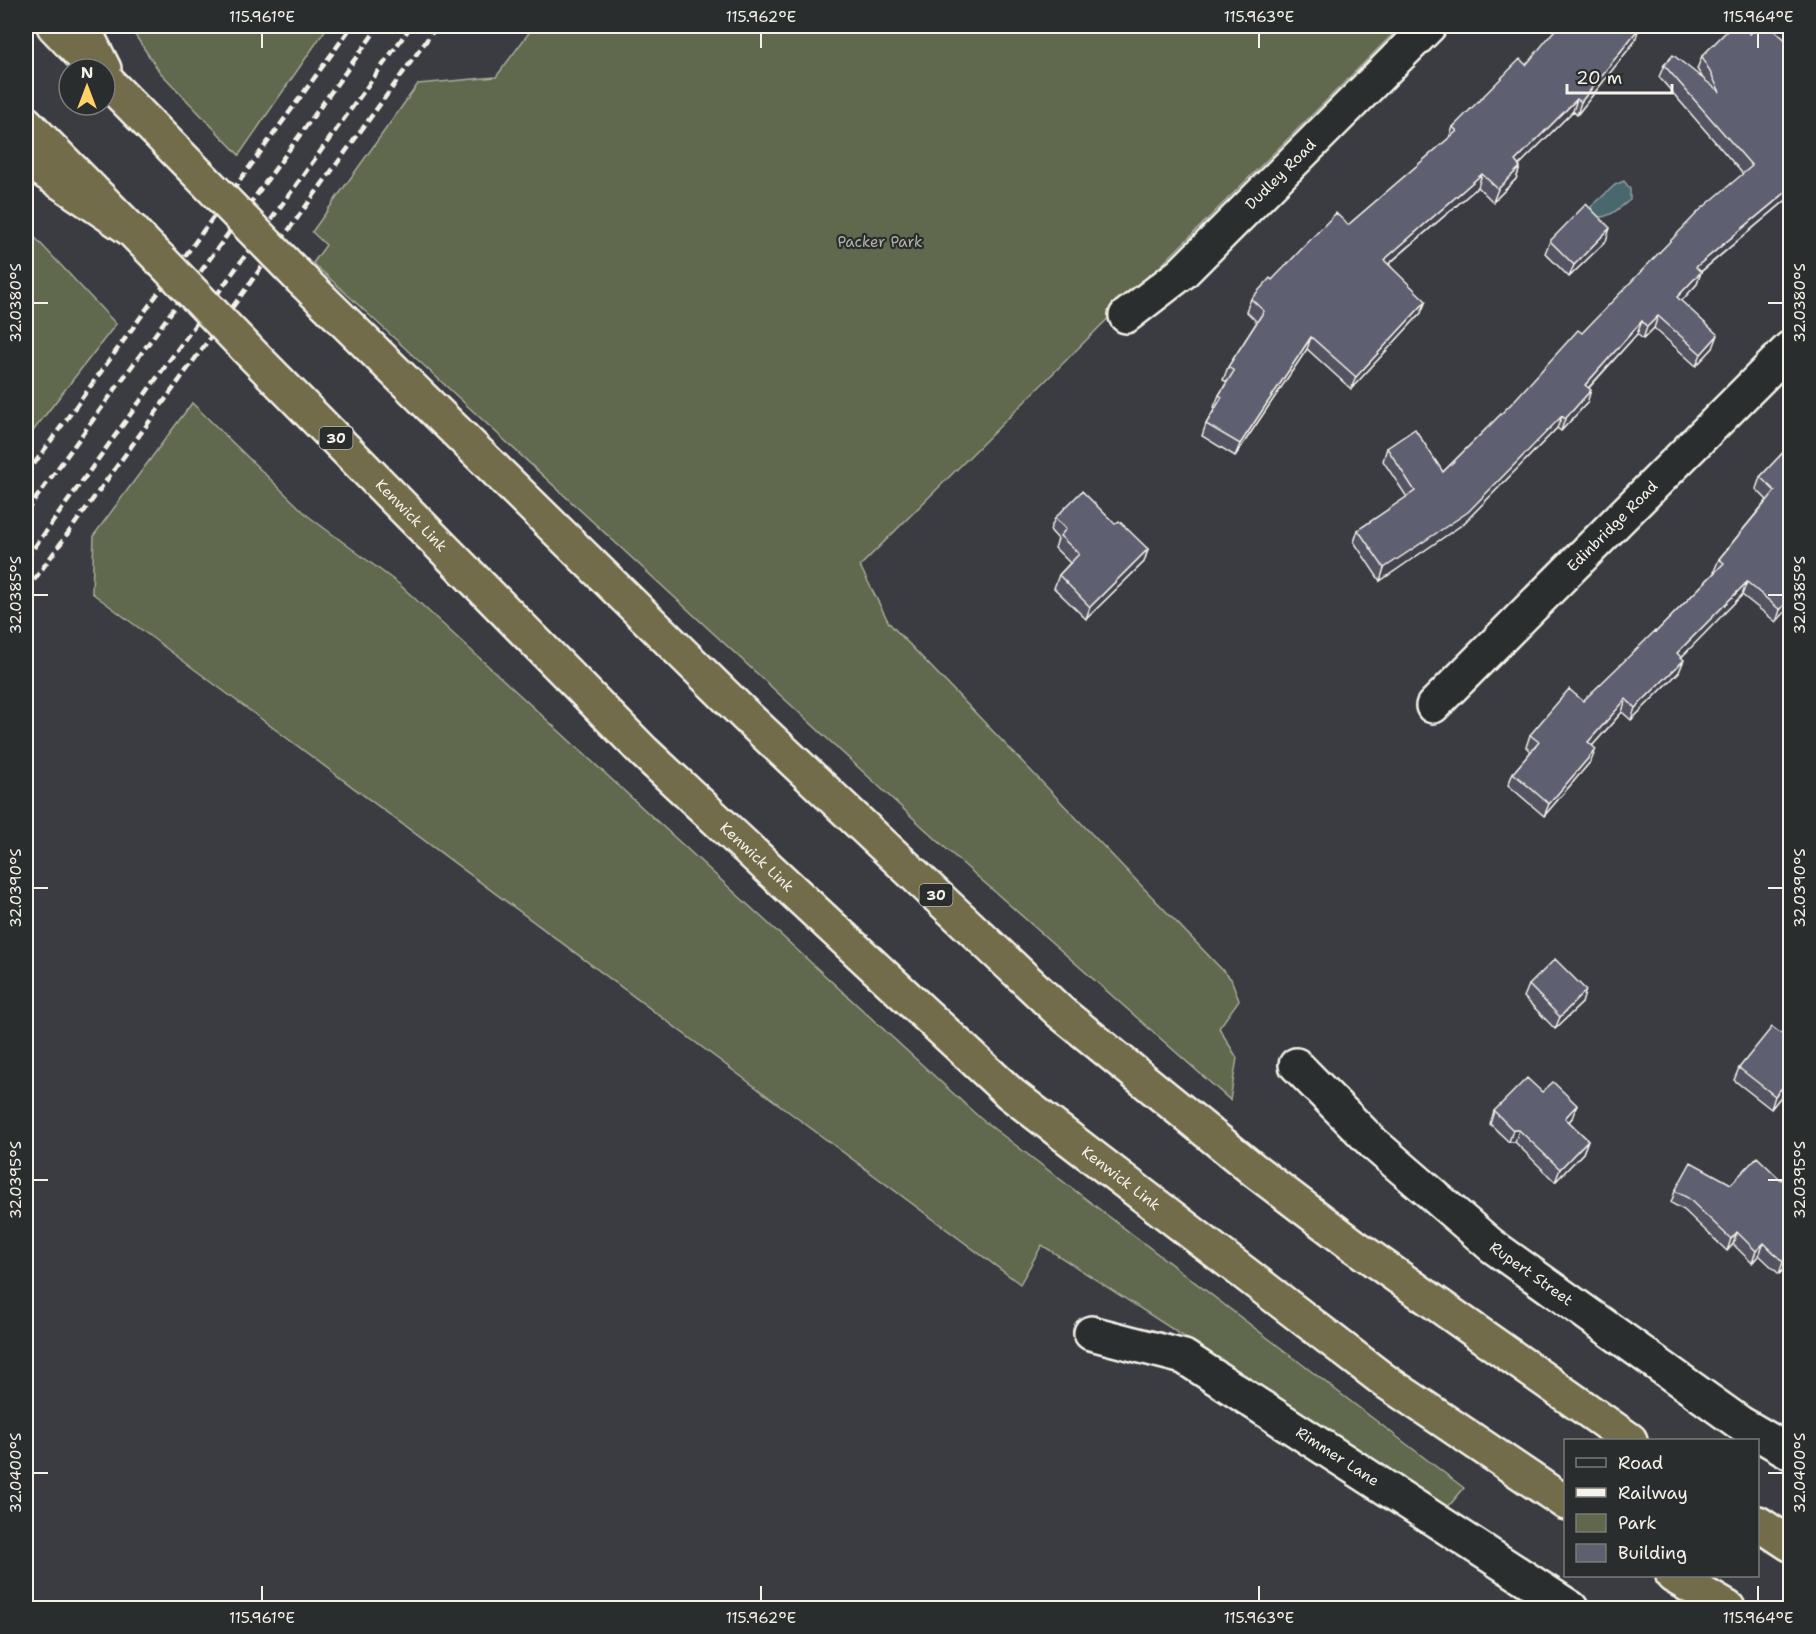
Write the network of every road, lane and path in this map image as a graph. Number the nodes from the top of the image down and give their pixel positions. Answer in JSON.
{"nodes":[{"id":1,"x":54,"y":26,"type":"edge"},
{"id":2,"x":82,"y":26,"type":"edge"},
{"id":3,"x":1429,"y":26,"type":"edge"},
{"id":4,"x":86,"y":57,"type":"edge"},
{"id":5,"x":96,"y":57,"type":"edge"},
{"id":6,"x":117,"y":89,"type":"edge"},
{"id":7,"x":26,"y":123,"type":"edge"},
{"id":8,"x":26,"y":159,"type":"edge"},
{"id":9,"x":133,"y":231,"type":"junction"},
{"id":10,"x":1126,"y":316,"type":"dead end"},
{"id":11,"x":1791,"y":348,"type":"edge"},
{"id":12,"x":1433,"y":706,"type":"dead end"},
{"id":13,"x":1296,"y":1065,"type":"dead end"},
{"id":14,"x":1091,"y":1333,"type":"dead end"},
{"id":15,"x":1629,"y":1439,"type":"edge"},
{"id":16,"x":1791,"y":1452,"type":"edge"},
{"id":17,"x":1564,"y":1502,"type":"edge"},
{"id":18,"x":1759,"y":1524,"type":"edge"},
{"id":19,"x":1791,"y":1544,"type":"edge"},
{"id":20,"x":1676,"y":1577,"type":"edge"},
{"id":21,"x":1571,"y":1608,"type":"edge"},
{"id":22,"x":1728,"y":1608,"type":"edge"}],
"edges":[{"from":1,"to":4,"type":"highway","number":"30"},
{"from":2,"to":5,"type":"highway"},
{"from":3,"to":10,"type":"street","name":"Dudley Road"},
{"from":6,"to":15,"type":"highway","number":"30","bridge":true},
{"from":7,"to":9,"type":"highway","name":"Kenwick Link","number":"30"},
{"from":8,"to":9,"type":"highway"},
{"from":9,"to":17,"type":"highway","name":"Kenwick Link","number":"30","bridge":true},
{"from":11,"to":12,"type":"street","name":"Edinbridge Road"},
{"from":13,"to":16,"type":"street","name":"Rupert Street"},
{"from":14,"to":21,"type":"street","name":"Rimmer Lane"},
{"from":18,"to":19,"type":"highway"},
{"from":20,"to":22,"type":"highway"}]}
